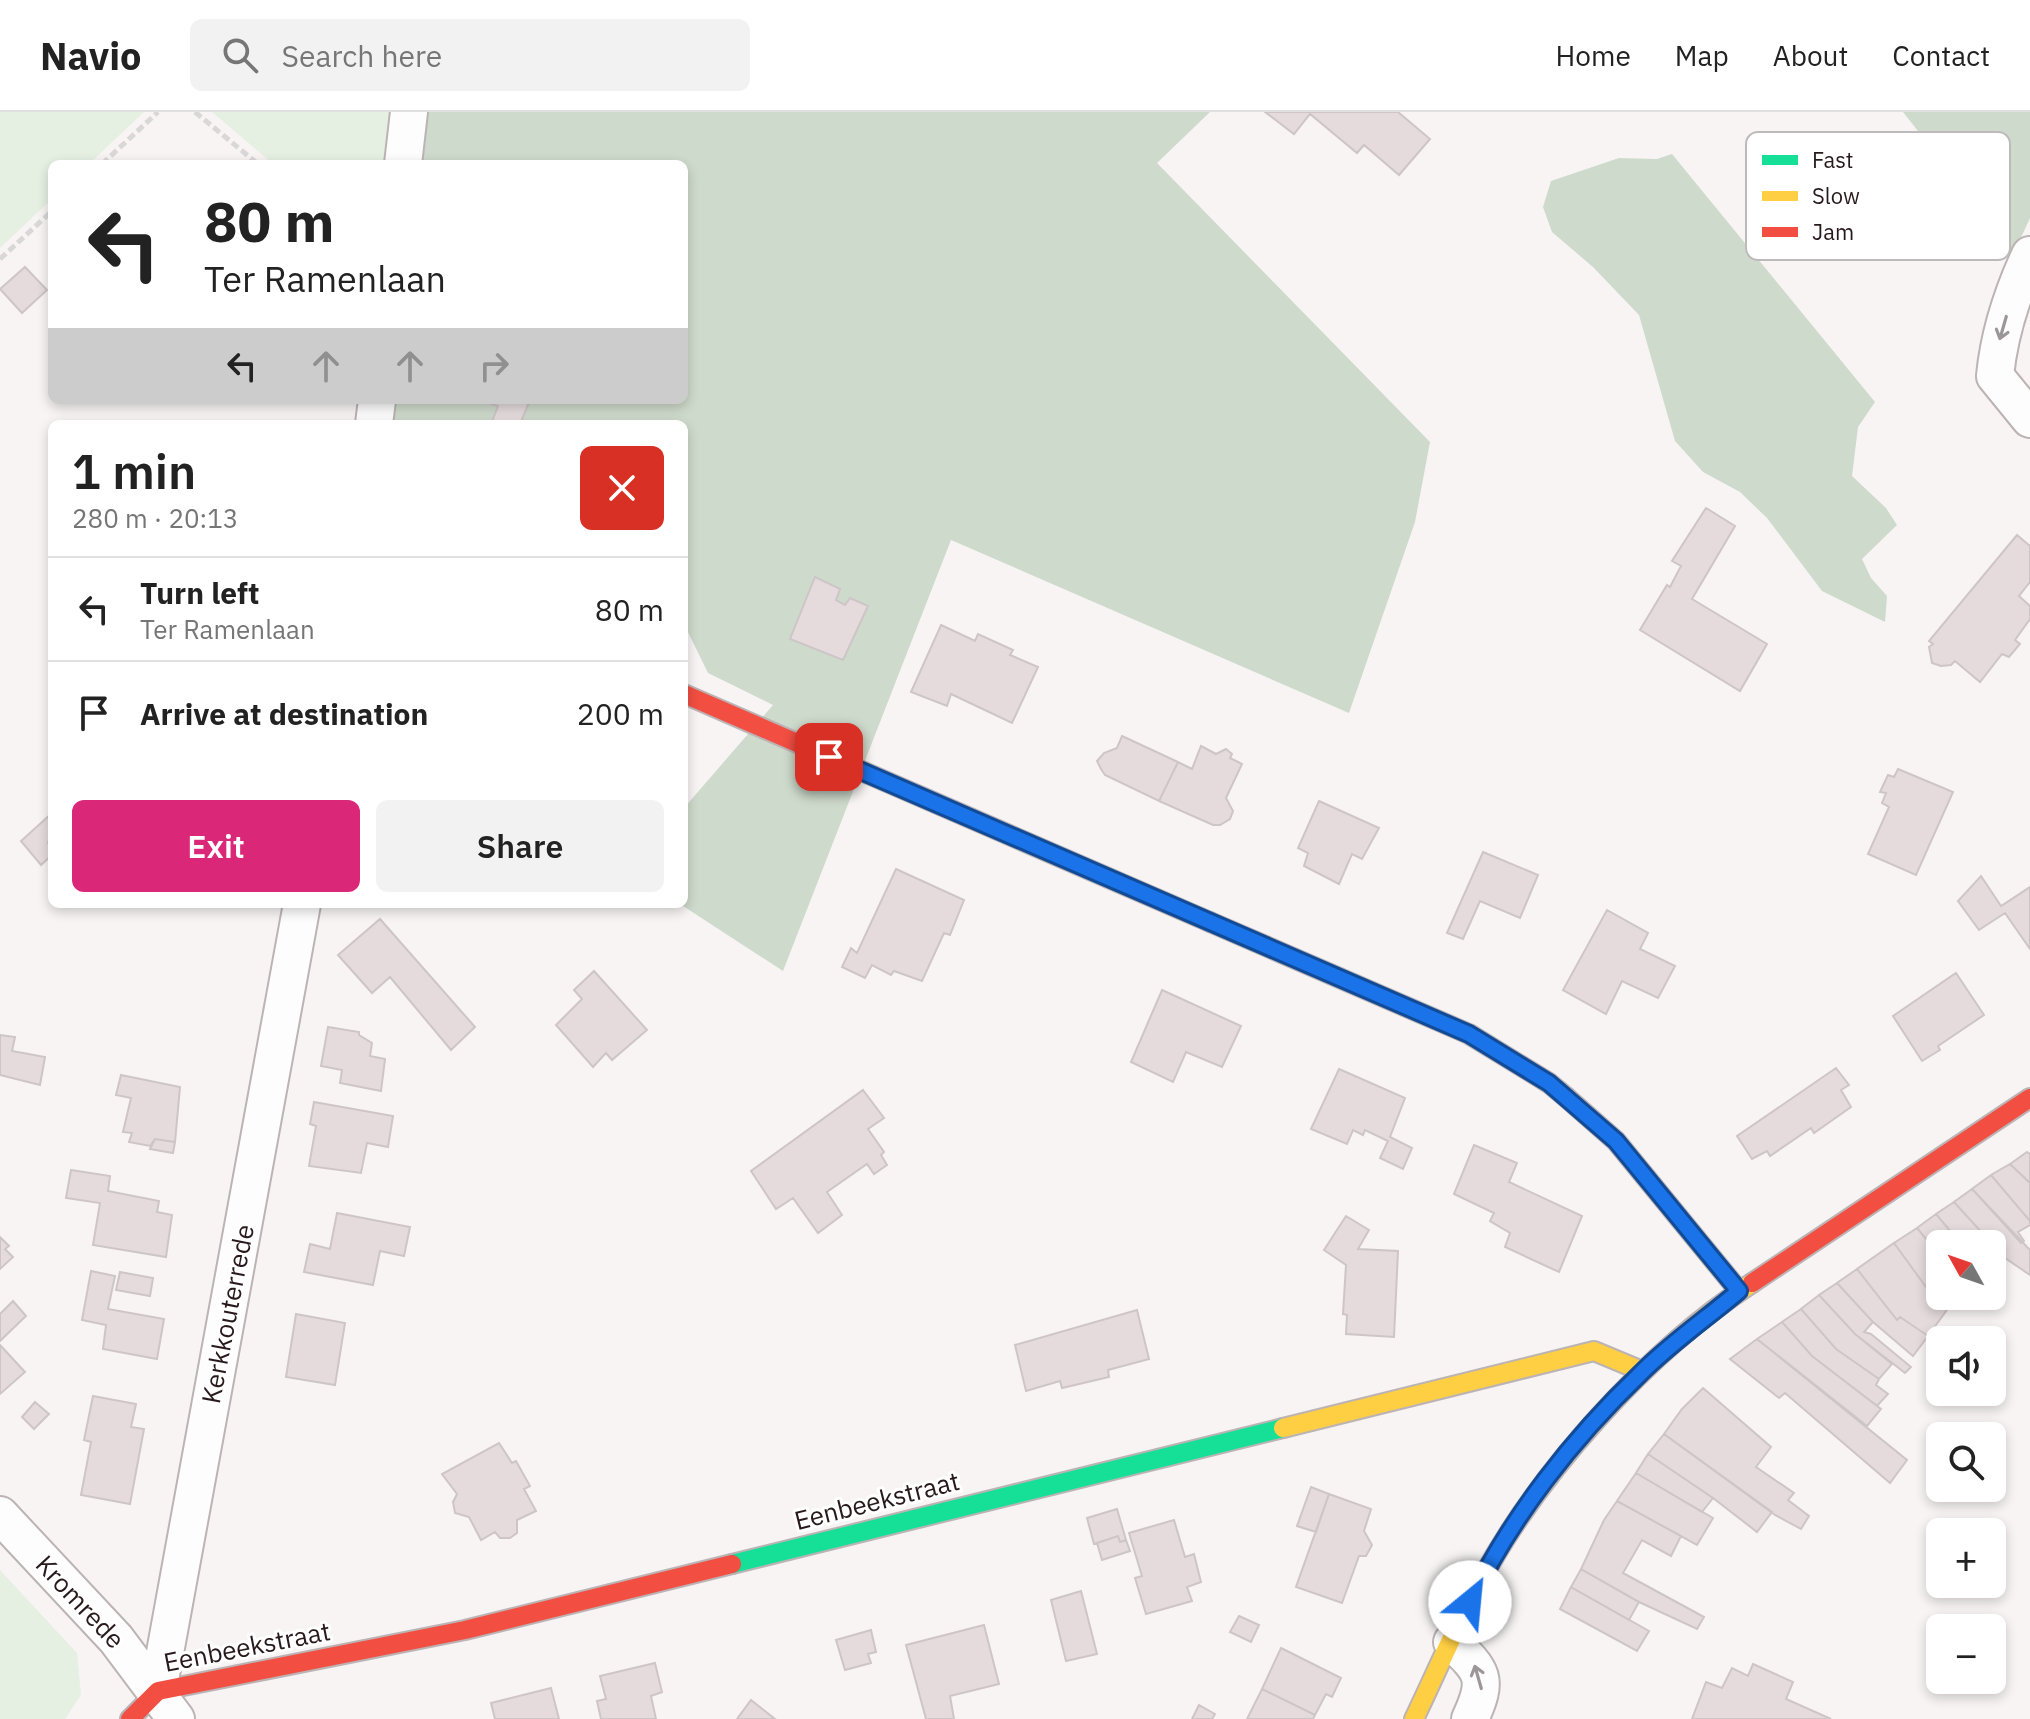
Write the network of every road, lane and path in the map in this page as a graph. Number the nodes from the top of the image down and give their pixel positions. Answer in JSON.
{"nodes":[{"id":1,"x":158,"y":112,"type":"edge"},
{"id":2,"x":195,"y":112,"type":"edge"},
{"id":3,"x":409,"y":112,"type":"edge"},
{"id":4,"x":106,"y":160,"type":"edge"},
{"id":5,"x":253,"y":160,"type":"edge"},
{"id":6,"x":403,"y":160,"type":"edge"},
{"id":7,"x":48,"y":215,"type":"edge"},
{"id":8,"x":2030,"y":255,"type":"edge"},
{"id":9,"x":0,"y":259,"type":"edge"},
{"id":10,"x":2030,"y":419,"type":"edge"},
{"id":11,"x":688,"y":696,"type":"edge"},
{"id":12,"x":301,"y":908,"type":"edge"},
{"id":13,"x":2030,"y":1098,"type":"edge"},
{"id":14,"x":1739,"y":1291,"type":"junction"},
{"id":15,"x":1642,"y":1371,"type":"junction"},
{"id":16,"x":0,"y":1515,"type":"edge"},
{"id":17,"x":1452,"y":1642,"type":"junction"},
{"id":18,"x":167,"y":1705,"type":"edge"},
{"id":19,"x":130,"y":1719,"type":"edge"},
{"id":20,"x":1414,"y":1719,"type":"edge"},
{"id":21,"x":1470,"y":1719,"type":"edge"}],
"edges":[{"from":1,"to":4,"type":"path"},
{"from":2,"to":5,"type":"path"},
{"from":3,"to":6,"type":"street"},
{"from":7,"to":9,"type":"path"},
{"from":8,"to":10,"type":"street","one_way":true},
{"from":11,"to":14,"type":"street"},
{"from":12,"to":18,"type":"street","name":"Kerkkouterrede"},
{"from":13,"to":14,"type":"street"},
{"from":14,"to":15,"type":"street"},
{"from":15,"to":17,"type":"street"},
{"from":15,"to":18,"type":"street","name":"Eenbeekstraat"},
{"from":16,"to":18,"type":"street","name":"Kromrede"},
{"from":17,"to":20,"type":"street"},
{"from":21,"to":17,"type":"street","one_way":true},
{"from":18,"to":19,"type":"street","name":"Eenbeekstraat"}]}
